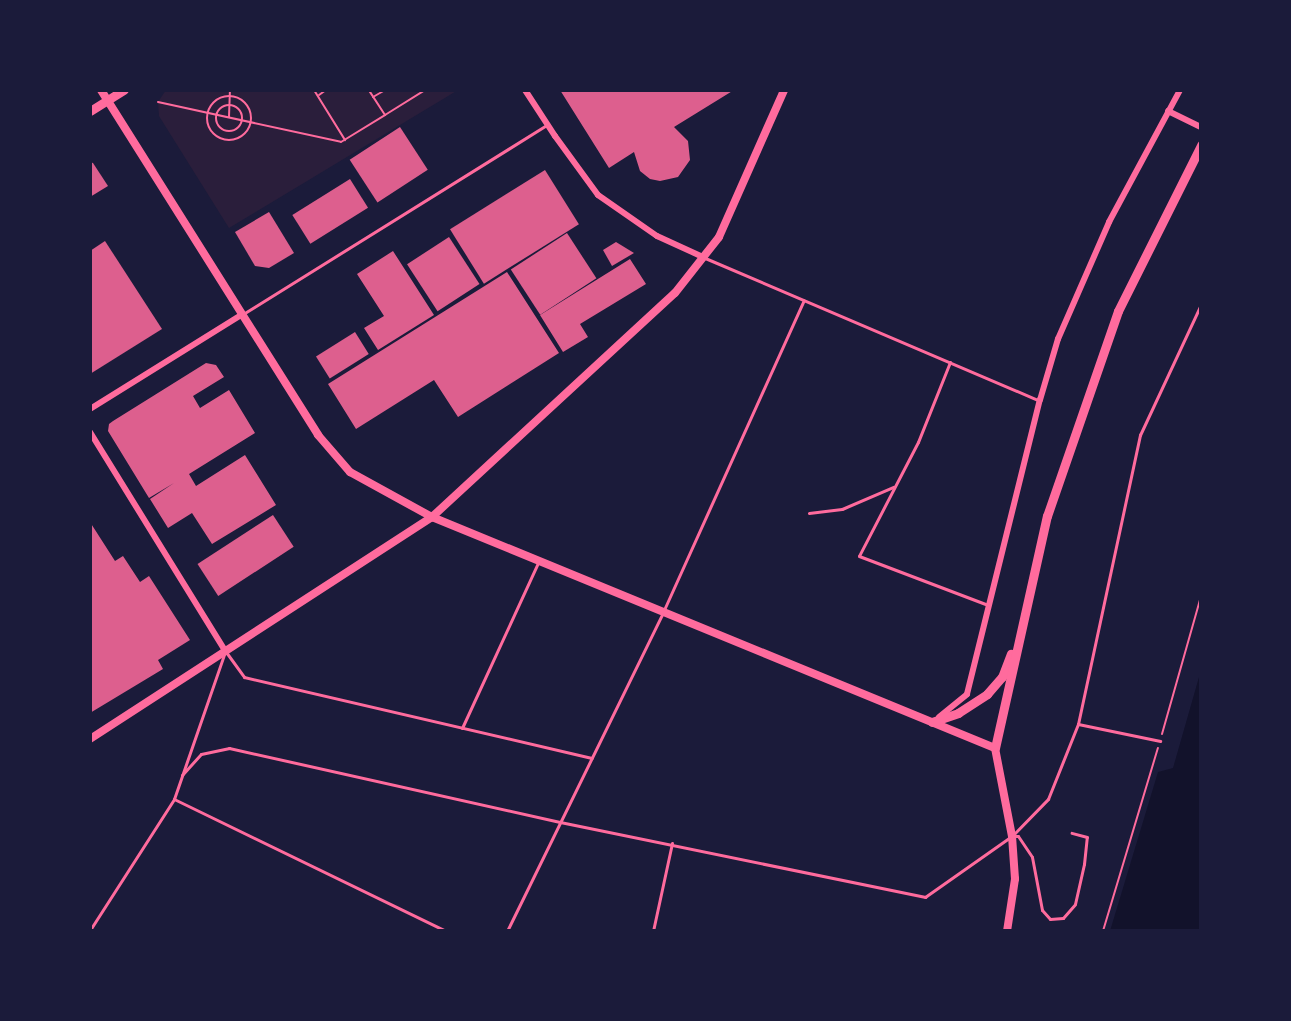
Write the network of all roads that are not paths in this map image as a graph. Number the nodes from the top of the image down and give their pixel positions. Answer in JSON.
{"nodes":[{"id":1,"x":102,"y":90,"type":"edge"},
{"id":2,"x":124,"y":90,"type":"edge"},
{"id":3,"x":525,"y":90,"type":"edge"},
{"id":4,"x":784,"y":90,"type":"edge"},
{"id":5,"x":1180,"y":90,"type":"edge"},
{"id":6,"x":108,"y":100,"type":"junction"},
{"id":7,"x":90,"y":111,"type":"edge"},
{"id":8,"x":1168,"y":111,"type":"junction"},
{"id":9,"x":547,"y":125,"type":"junction"},
{"id":10,"x":1201,"y":127,"type":"edge"},
{"id":11,"x":1201,"y":145,"type":"edge"},
{"id":12,"x":704,"y":257,"type":"junction"},
{"id":13,"x":804,"y":300,"type":"junction"},
{"id":14,"x":1201,"y":304,"type":"edge"},
{"id":15,"x":241,"y":315,"type":"junction"},
{"id":16,"x":950,"y":362,"type":"junction"},
{"id":17,"x":1040,"y":400,"type":"junction"},
{"id":18,"x":90,"y":409,"type":"edge"},
{"id":19,"x":90,"y":432,"type":"edge"},
{"id":20,"x":895,"y":486,"type":"junction"},
{"id":21,"x":809,"y":513,"type":"dead end"},
{"id":22,"x":432,"y":518,"type":"junction"},
{"id":23,"x":539,"y":561,"type":"junction"},
{"id":24,"x":989,"y":606,"type":"junction"},
{"id":25,"x":663,"y":612,"type":"junction"},
{"id":26,"x":1023,"y":623,"type":"junction"},
{"id":27,"x":225,"y":651,"type":"junction"},
{"id":28,"x":932,"y":722,"type":"junction"},
{"id":29,"x":1078,"y":724,"type":"junction"},
{"id":30,"x":462,"y":728,"type":"junction"},
{"id":31,"x":90,"y":739,"type":"edge"},
{"id":32,"x":1160,"y":741,"type":"road end"},
{"id":33,"x":995,"y":748,"type":"junction"},
{"id":34,"x":592,"y":758,"type":"junction"},
{"id":35,"x":182,"y":775,"type":"junction"},
{"id":36,"x":174,"y":799,"type":"junction"},
{"id":37,"x":560,"y":822,"type":"junction"},
{"id":38,"x":1072,"y":833,"type":"dead end"},
{"id":39,"x":1012,"y":836,"type":"junction"},
{"id":40,"x":672,"y":843,"type":"junction"},
{"id":41,"x":90,"y":930,"type":"edge"},
{"id":42,"x":446,"y":931,"type":"edge"},
{"id":43,"x":507,"y":931,"type":"edge"},
{"id":44,"x":653,"y":931,"type":"edge"},
{"id":45,"x":1007,"y":931,"type":"edge"}],
"edges":[{"from":1,"to":6,"type":"street"},
{"from":2,"to":6,"type":"main road"},
{"from":3,"to":9,"type":"street"},
{"from":4,"to":12,"type":"street"},
{"from":5,"to":8,"type":"street"},
{"from":6,"to":7,"type":"main road"},
{"from":6,"to":15,"type":"street"},
{"from":8,"to":10,"type":"street"},
{"from":8,"to":17,"type":"street"},
{"from":9,"to":12,"type":"street"},
{"from":9,"to":15,"type":"lane"},
{"from":11,"to":26,"type":"main road"},
{"from":12,"to":13,"type":"lane"},
{"from":12,"to":22,"type":"street"},
{"from":13,"to":16,"type":"lane"},
{"from":13,"to":25,"type":"lane"},
{"from":14,"to":29,"type":"lane"},
{"from":15,"to":18,"type":"street"},
{"from":15,"to":22,"type":"street"},
{"from":16,"to":17,"type":"lane"},
{"from":16,"to":20,"type":"lane"},
{"from":17,"to":24,"type":"street"},
{"from":19,"to":27,"type":"street"},
{"from":20,"to":21,"type":"lane"},
{"from":20,"to":24,"type":"lane"},
{"from":22,"to":23,"type":"street"},
{"from":22,"to":27,"type":"street"},
{"from":23,"to":25,"type":"street"},
{"from":23,"to":30,"type":"lane"},
{"from":24,"to":28,"type":"street"},
{"from":25,"to":28,"type":"street"},
{"from":25,"to":34,"type":"lane"},
{"from":26,"to":28,"type":"main road"},
{"from":26,"to":33,"type":"main road"},
{"from":27,"to":30,"type":"lane"},
{"from":27,"to":31,"type":"street"},
{"from":27,"to":35,"type":"lane"},
{"from":28,"to":33,"type":"street"},
{"from":29,"to":32,"type":"lane"},
{"from":29,"to":39,"type":"lane"},
{"from":30,"to":34,"type":"lane"},
{"from":33,"to":39,"type":"street"},
{"from":34,"to":37,"type":"lane"},
{"from":35,"to":36,"type":"lane"},
{"from":35,"to":37,"type":"lane"},
{"from":36,"to":41,"type":"lane"},
{"from":36,"to":42,"type":"lane"},
{"from":37,"to":40,"type":"lane"},
{"from":37,"to":43,"type":"lane"},
{"from":38,"to":39,"type":"lane"},
{"from":39,"to":40,"type":"lane"},
{"from":39,"to":45,"type":"street"},
{"from":40,"to":44,"type":"lane"}]}
